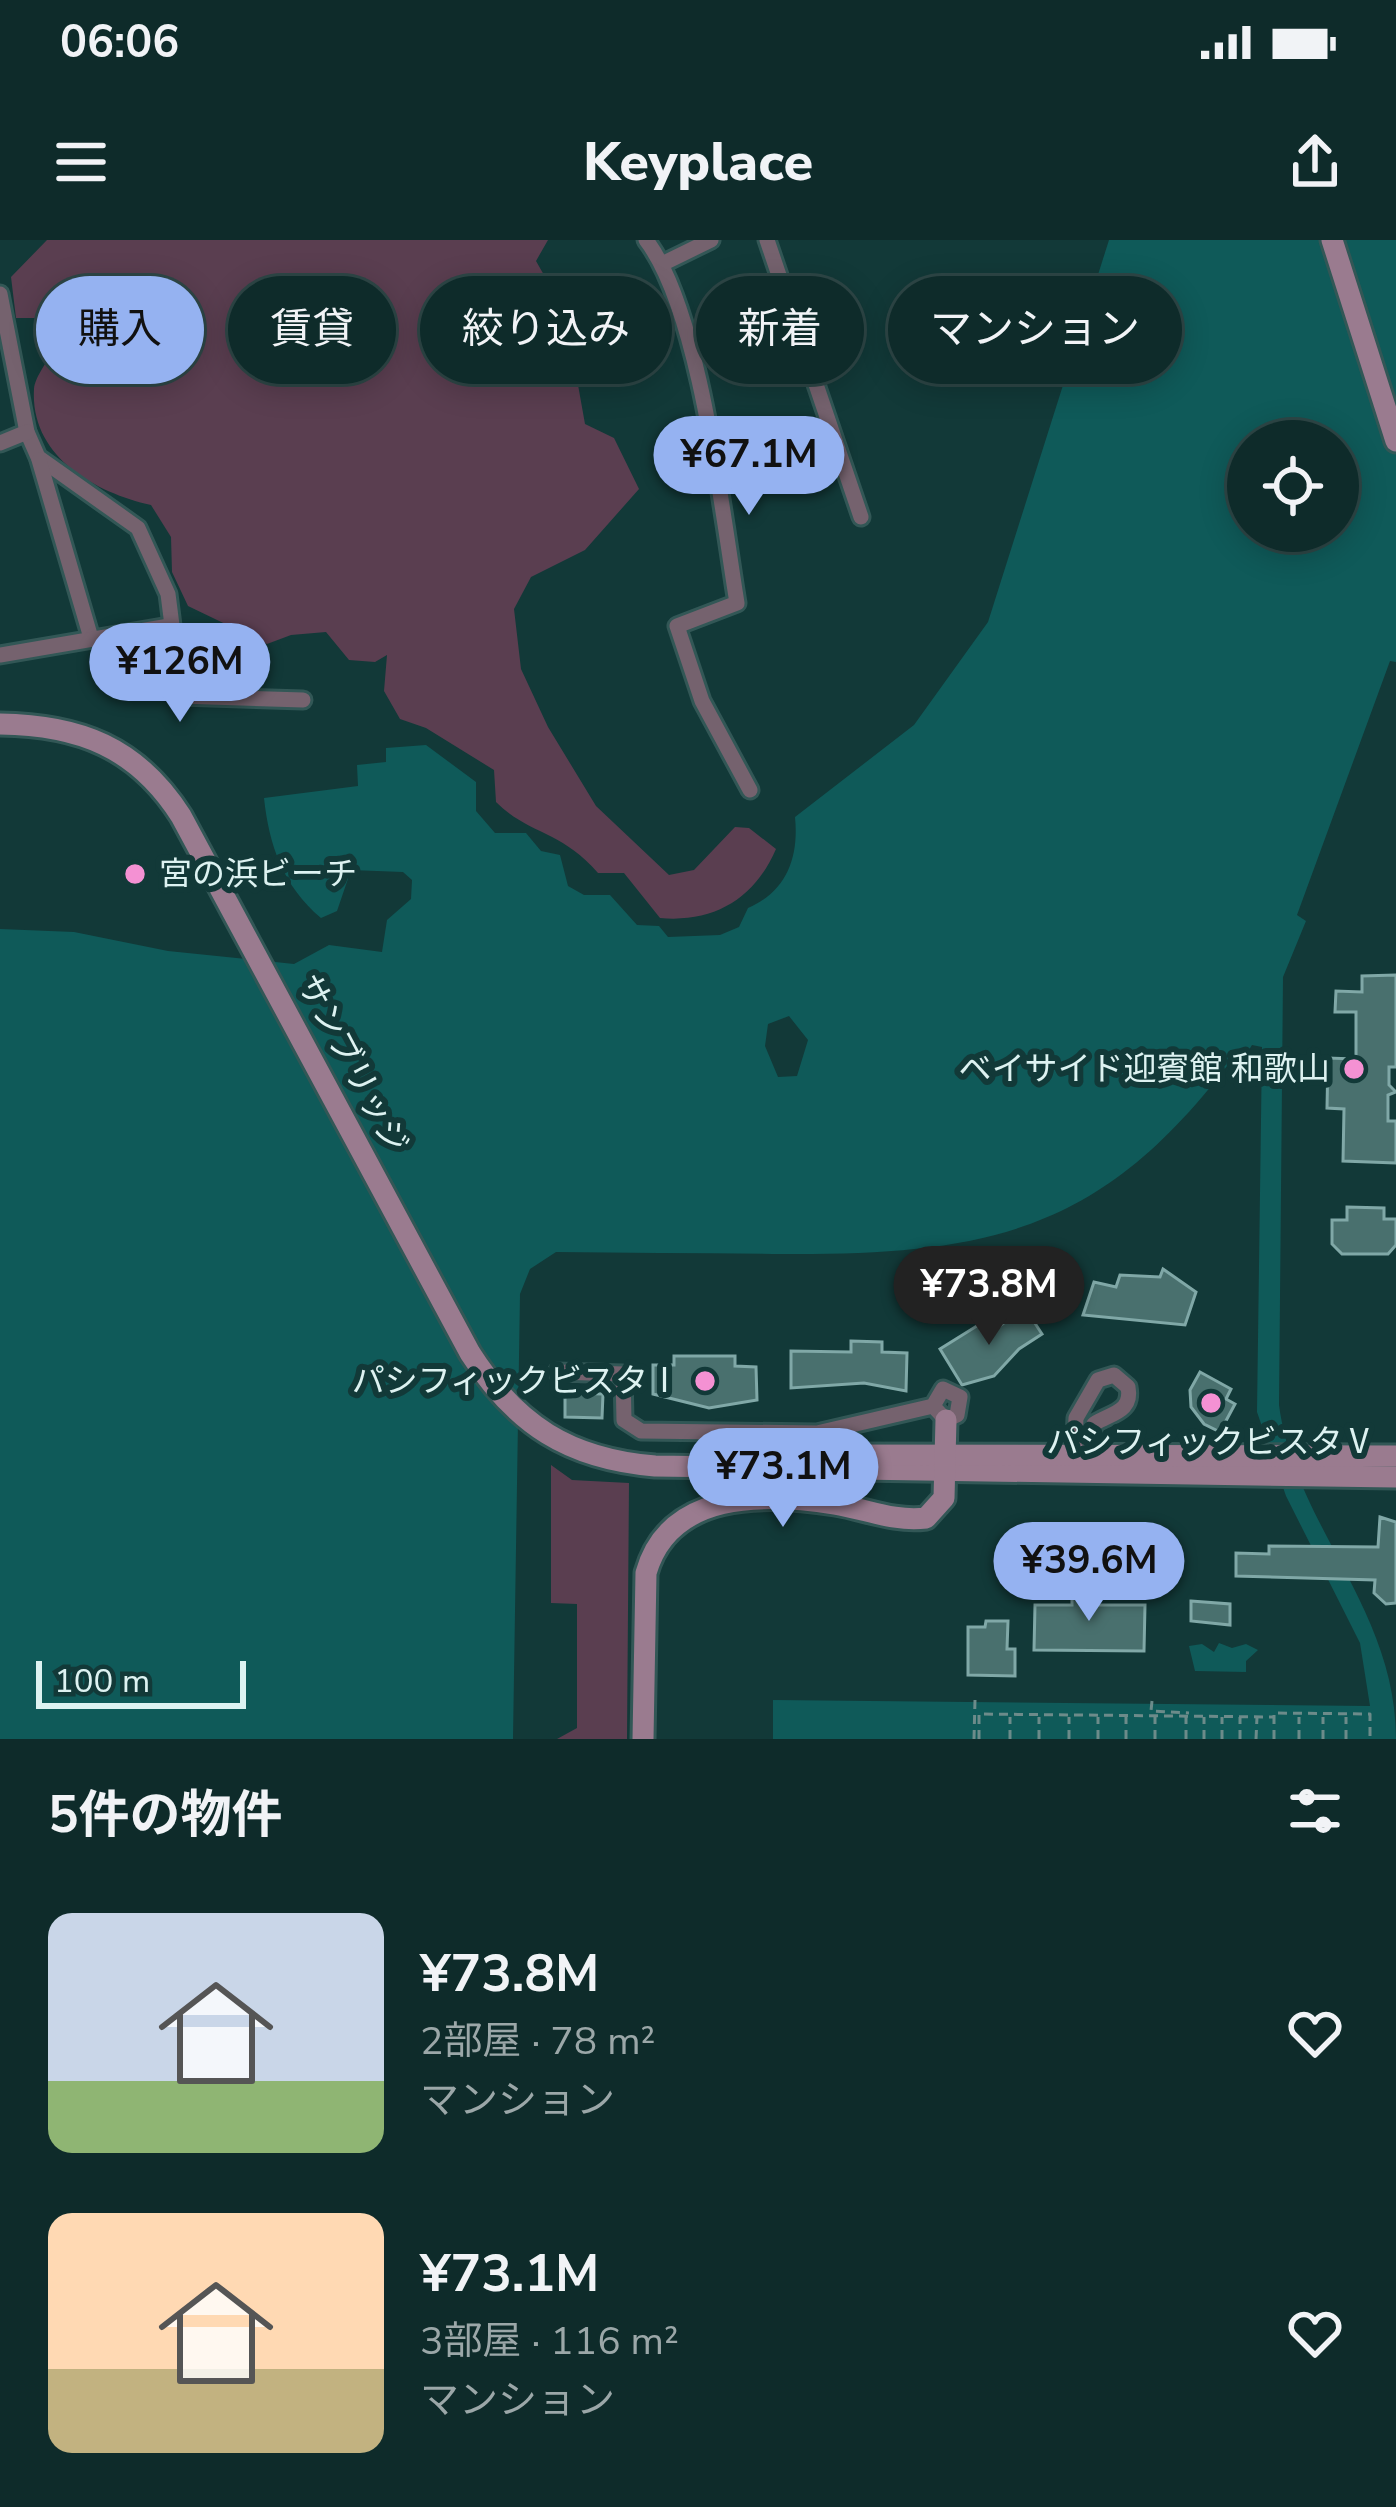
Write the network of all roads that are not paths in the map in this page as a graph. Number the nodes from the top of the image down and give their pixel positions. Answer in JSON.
{"nodes":[{"id":1,"x":646,"y":240,"type":"edge"},
{"id":2,"x":711,"y":240,"type":"edge"},
{"id":3,"x":767,"y":240,"type":"edge"},
{"id":4,"x":1332,"y":240,"type":"edge"},
{"id":5,"x":664,"y":263,"type":"junction"},
{"id":6,"x":0,"y":294,"type":"edge"},
{"id":7,"x":28,"y":432,"type":"junction"},
{"id":8,"x":1396,"y":441,"type":"edge"},
{"id":9,"x":0,"y":443,"type":"edge"},
{"id":10,"x":38,"y":458,"type":"junction"},
{"id":11,"x":861,"y":517,"type":"dead end"},
{"id":12,"x":169,"y":626,"type":"junction"},
{"id":13,"x":91,"y":638,"type":"junction"},
{"id":14,"x":0,"y":656,"type":"edge"},
{"id":15,"x":303,"y":700,"type":"dead end"},
{"id":16,"x":0,"y":724,"type":"edge"},
{"id":17,"x":750,"y":790,"type":"dead end"},
{"id":18,"x":557,"y":1372,"type":"dead end"},
{"id":19,"x":939,"y":1413,"type":"joint"},
{"id":20,"x":1396,"y":1456,"type":"edge"},
{"id":21,"x":945,"y":1463,"type":"junction"},
{"id":22,"x":1082,"y":1464,"type":"junction"},
{"id":23,"x":1396,"y":1477,"type":"edge"},
{"id":24,"x":643,"y":1739,"type":"edge"}],
"edges":[{"from":1,"to":5,"type":"street"},
{"from":2,"to":5,"type":"street"},
{"from":3,"to":11,"type":"street"},
{"from":4,"to":8,"type":"street"},
{"from":5,"to":17,"type":"street"},
{"from":6,"to":7,"type":"street"},
{"from":7,"to":9,"type":"street"},
{"from":7,"to":10,"type":"street"},
{"from":10,"to":12,"type":"street"},
{"from":10,"to":13,"type":"street"},
{"from":12,"to":13,"type":"street"},
{"from":12,"to":15,"type":"street"},
{"from":13,"to":14,"type":"street"},
{"from":16,"to":21,"type":"street","name":"サンブリッジ"},
{"from":18,"to":19,"type":"street"},
{"from":19,"to":21,"type":"street"},
{"from":20,"to":22,"type":"street"},
{"from":21,"to":22,"type":"street"},
{"from":21,"to":24,"type":"street"},
{"from":22,"to":22,"type":"street"},
{"from":22,"to":23,"type":"street"}]}
